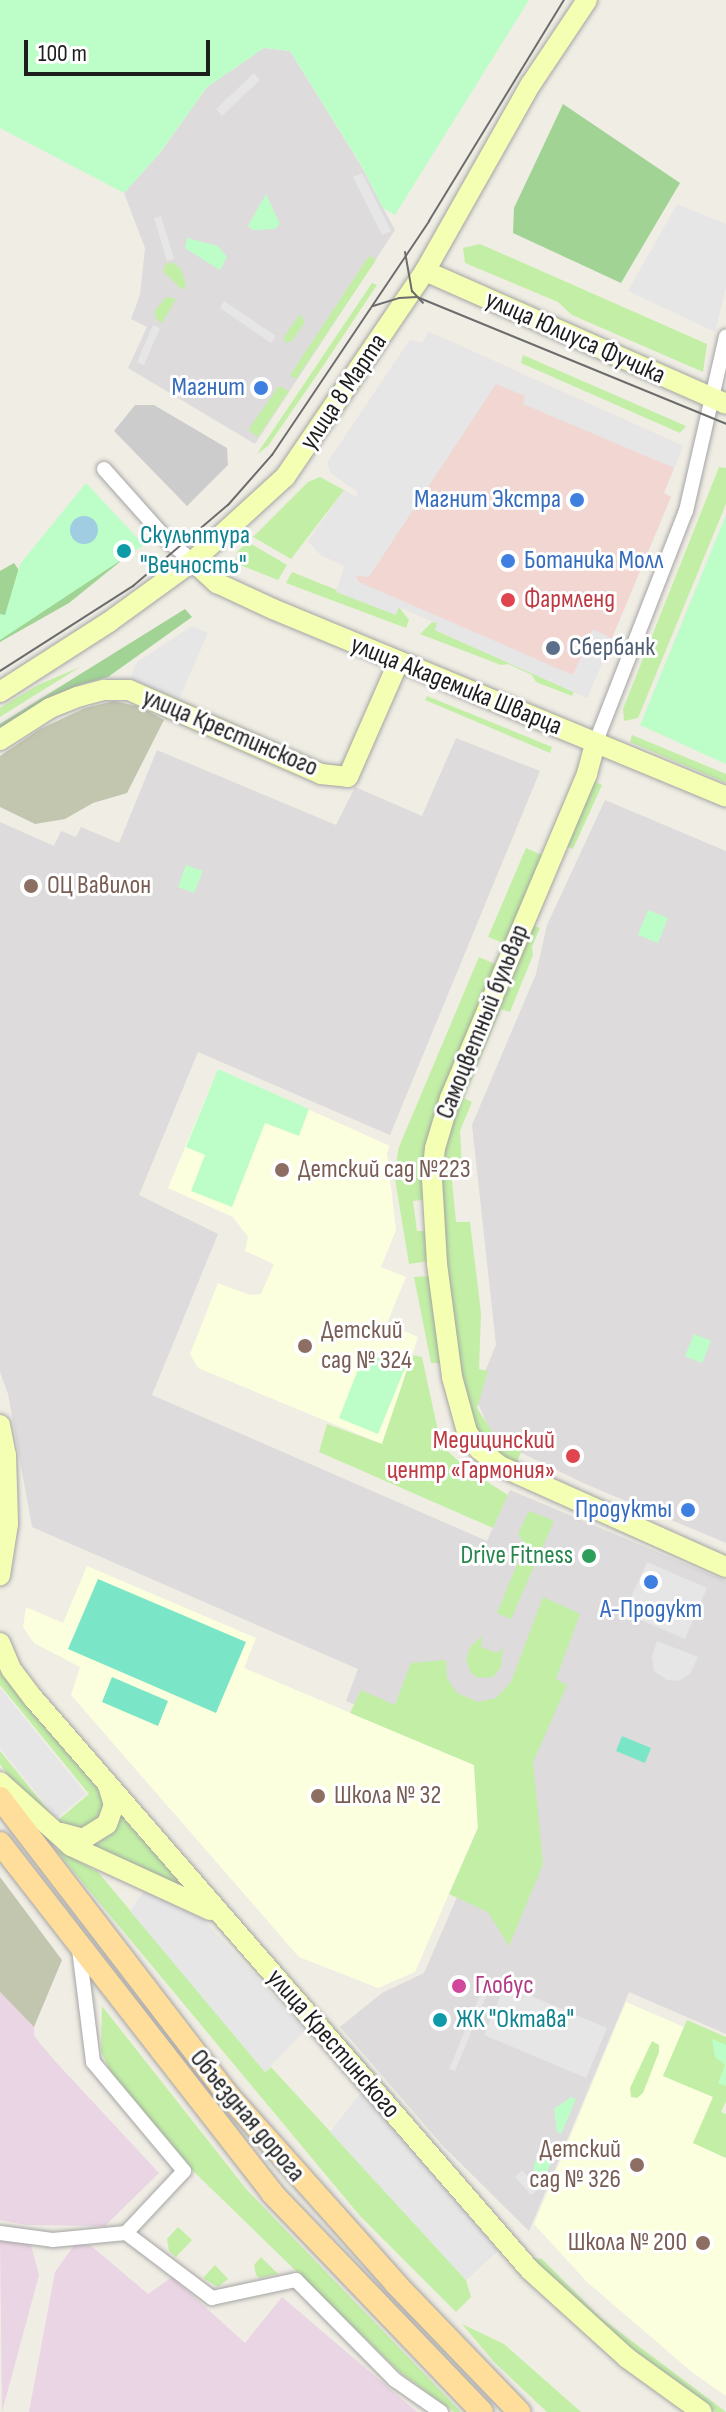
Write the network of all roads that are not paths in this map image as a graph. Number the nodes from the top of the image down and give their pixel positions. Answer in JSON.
{"nodes":[{"id":1,"x":587,"y":0,"type":"edge"},
{"id":2,"x":425,"y":271,"type":"junction"},
{"id":3,"x":726,"y":337,"type":"edge"},
{"id":4,"x":719,"y":401,"type":"edge"},
{"id":5,"x":104,"y":469,"type":"dead end"},
{"id":6,"x":193,"y":561,"type":"junction"},
{"id":7,"x":398,"y":663,"type":"junction"},
{"id":8,"x":0,"y":692,"type":"edge"},
{"id":9,"x":0,"y":740,"type":"edge"},
{"id":10,"x":595,"y":744,"type":"junction"},
{"id":11,"x":726,"y":797,"type":"edge"},
{"id":12,"x":0,"y":1425,"type":"edge"},
{"id":13,"x":726,"y":1567,"type":"edge"},
{"id":14,"x":0,"y":1575,"type":"edge"},
{"id":15,"x":0,"y":1643,"type":"edge"},
{"id":16,"x":0,"y":1782,"type":"edge"},
{"id":17,"x":108,"y":1785,"type":"junction"},
{"id":18,"x":0,"y":1798,"type":"edge"},
{"id":19,"x":50,"y":1829,"type":"junction"},
{"id":20,"x":0,"y":1843,"type":"edge"},
{"id":21,"x":217,"y":1913,"type":"junction"},
{"id":22,"x":78,"y":1944,"type":"junction"},
{"id":23,"x":0,"y":2233,"type":"edge"},
{"id":24,"x":126,"y":2233,"type":"junction"},
{"id":25,"x":441,"y":2412,"type":"edge"},
{"id":26,"x":482,"y":2412,"type":"edge"},
{"id":27,"x":519,"y":2412,"type":"edge"},
{"id":28,"x":702,"y":2412,"type":"edge"}],
"edges":[{"from":1,"to":2,"type":"street","name":"улица 8 Марта"},
{"from":2,"to":4,"type":"street","name":"улица Юлиуса Фучика"},
{"from":2,"to":6,"type":"street","name":"улица 8 Марта"},
{"from":3,"to":4,"type":"street"},
{"from":4,"to":10,"type":"street"},
{"from":5,"to":6,"type":"street"},
{"from":6,"to":7,"type":"street","name":"улица Академика Шварца"},
{"from":6,"to":8,"type":"street","name":"улица 8 Марта"},
{"from":7,"to":9,"type":"street","name":"улица Крестинского"},
{"from":7,"to":10,"type":"street","name":"улица Академика Шварца"},
{"from":10,"to":11,"type":"street","name":"улица Академика Шварца"},
{"from":10,"to":13,"type":"street","name":"Самоцветный бульвар"},
{"from":12,"to":14,"type":"street"},
{"from":15,"to":17,"type":"street","name":"улица Крестинского"},
{"from":16,"to":19,"type":"street"},
{"from":17,"to":19,"type":"street"},
{"from":17,"to":21,"type":"street","name":"улица Крестинского"},
{"from":18,"to":27,"type":"main road","name":"Объездная дорога"},
{"from":19,"to":21,"type":"street"},
{"from":20,"to":22,"type":"main road","name":"Объездная дорога"},
{"from":21,"to":28,"type":"street","name":"улица Крестинского"},
{"from":22,"to":24,"type":"street"},
{"from":22,"to":26,"type":"main road","name":"Объездная дорога"},
{"from":23,"to":24,"type":"street"},
{"from":24,"to":25,"type":"street"}]}
